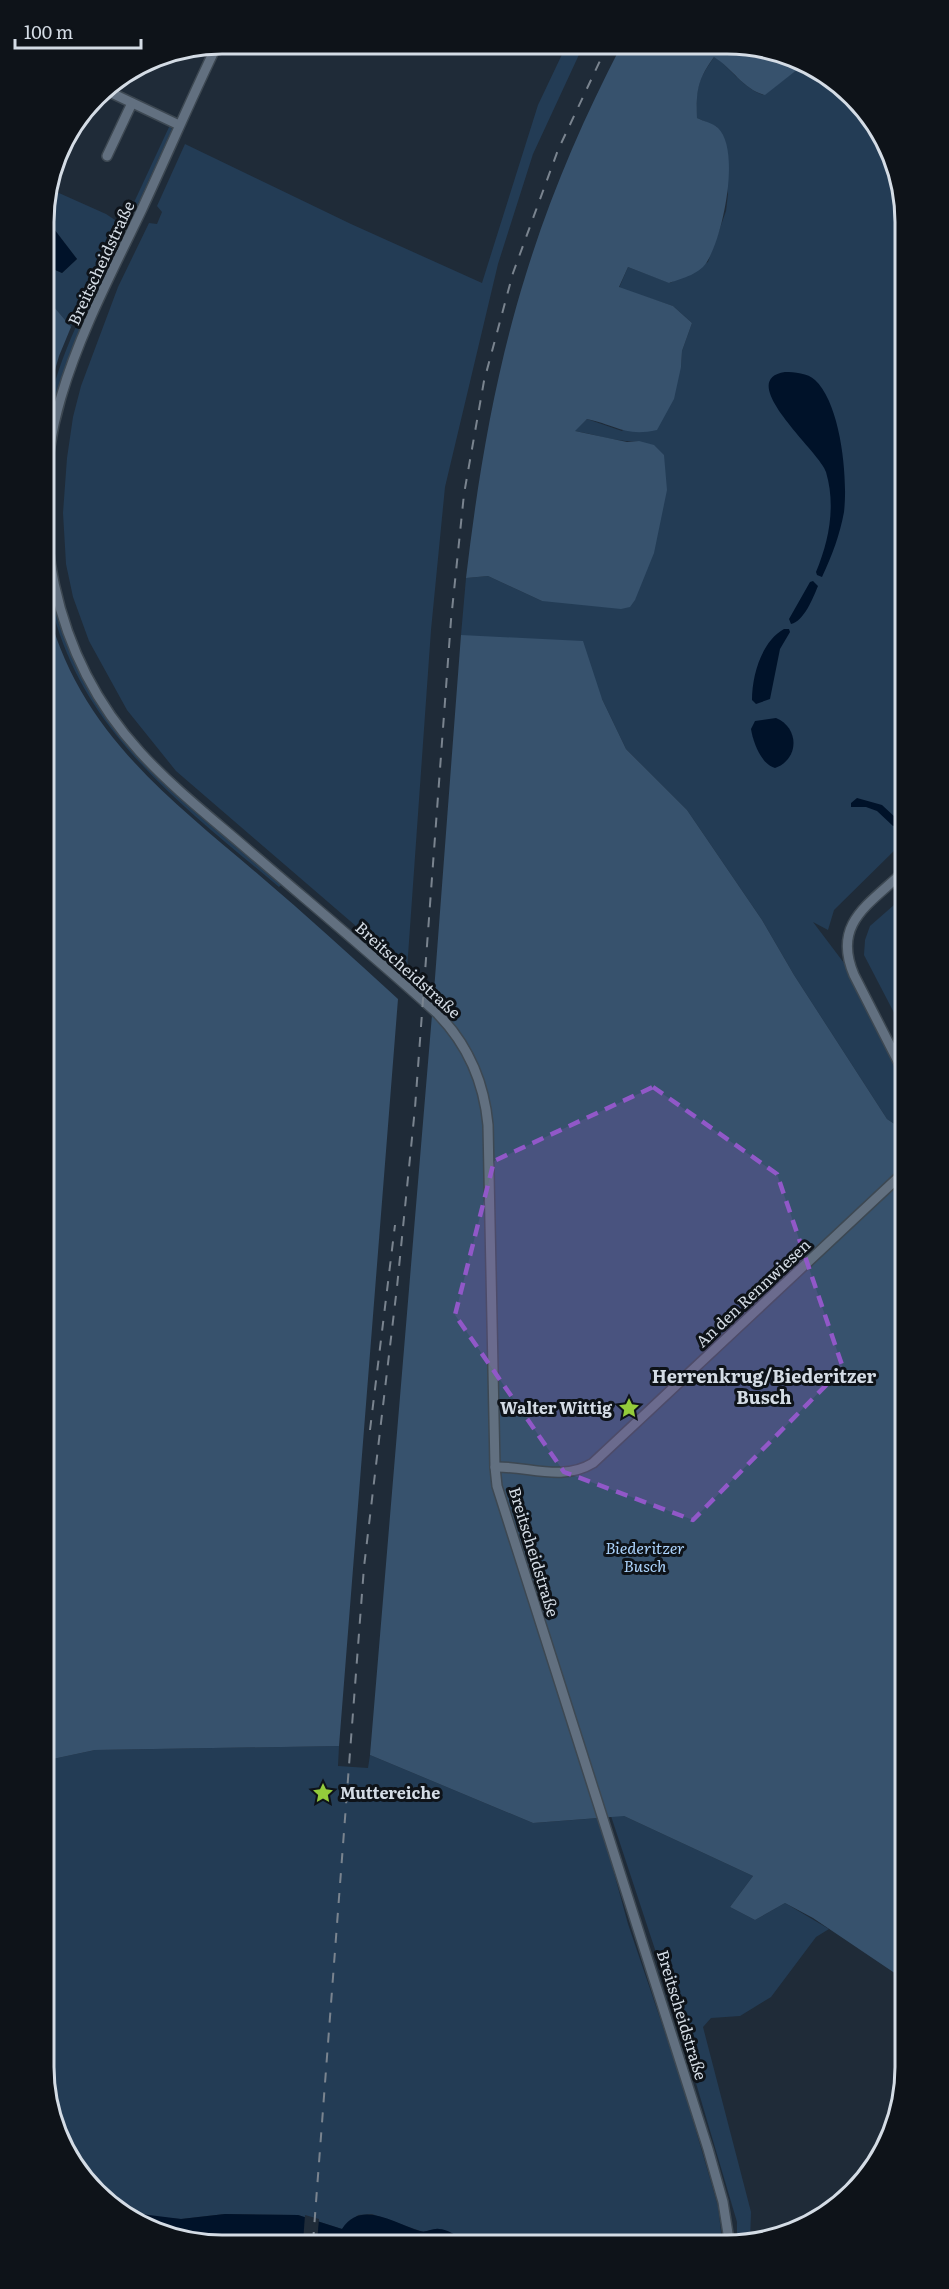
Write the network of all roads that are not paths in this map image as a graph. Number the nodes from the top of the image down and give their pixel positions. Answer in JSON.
{"nodes":[{"id":1,"x":213,"y":54,"type":"edge"},
{"id":2,"x":114,"y":94,"type":"edge"},
{"id":3,"x":132,"y":103,"type":"junction"},
{"id":4,"x":180,"y":125,"type":"junction"},
{"id":5,"x":108,"y":156,"type":"dead end"},
{"id":6,"x":54,"y":425,"type":"edge"},
{"id":7,"x":54,"y":579,"type":"edge"},
{"id":8,"x":895,"y":880,"type":"edge"},
{"id":9,"x":895,"y":1055,"type":"edge"},
{"id":10,"x":895,"y":1181,"type":"edge"},
{"id":11,"x":495,"y":1467,"type":"junction"},
{"id":12,"x":728,"y":2235,"type":"edge"}],
"edges":[{"from":1,"to":4,"type":"street","name":"Breitscheidstraße"},
{"from":2,"to":3,"type":"street"},
{"from":3,"to":4,"type":"street"},
{"from":3,"to":5,"type":"street"},
{"from":4,"to":6,"type":"street","name":"Breitscheidstraße"},
{"from":7,"to":11,"type":"street","name":"Breitscheidstraße"},
{"from":8,"to":9,"type":"street"},
{"from":10,"to":11,"type":"street","name":"An den Rennwiesen"},
{"from":11,"to":12,"type":"street","name":"Breitscheidstraße"}]}
